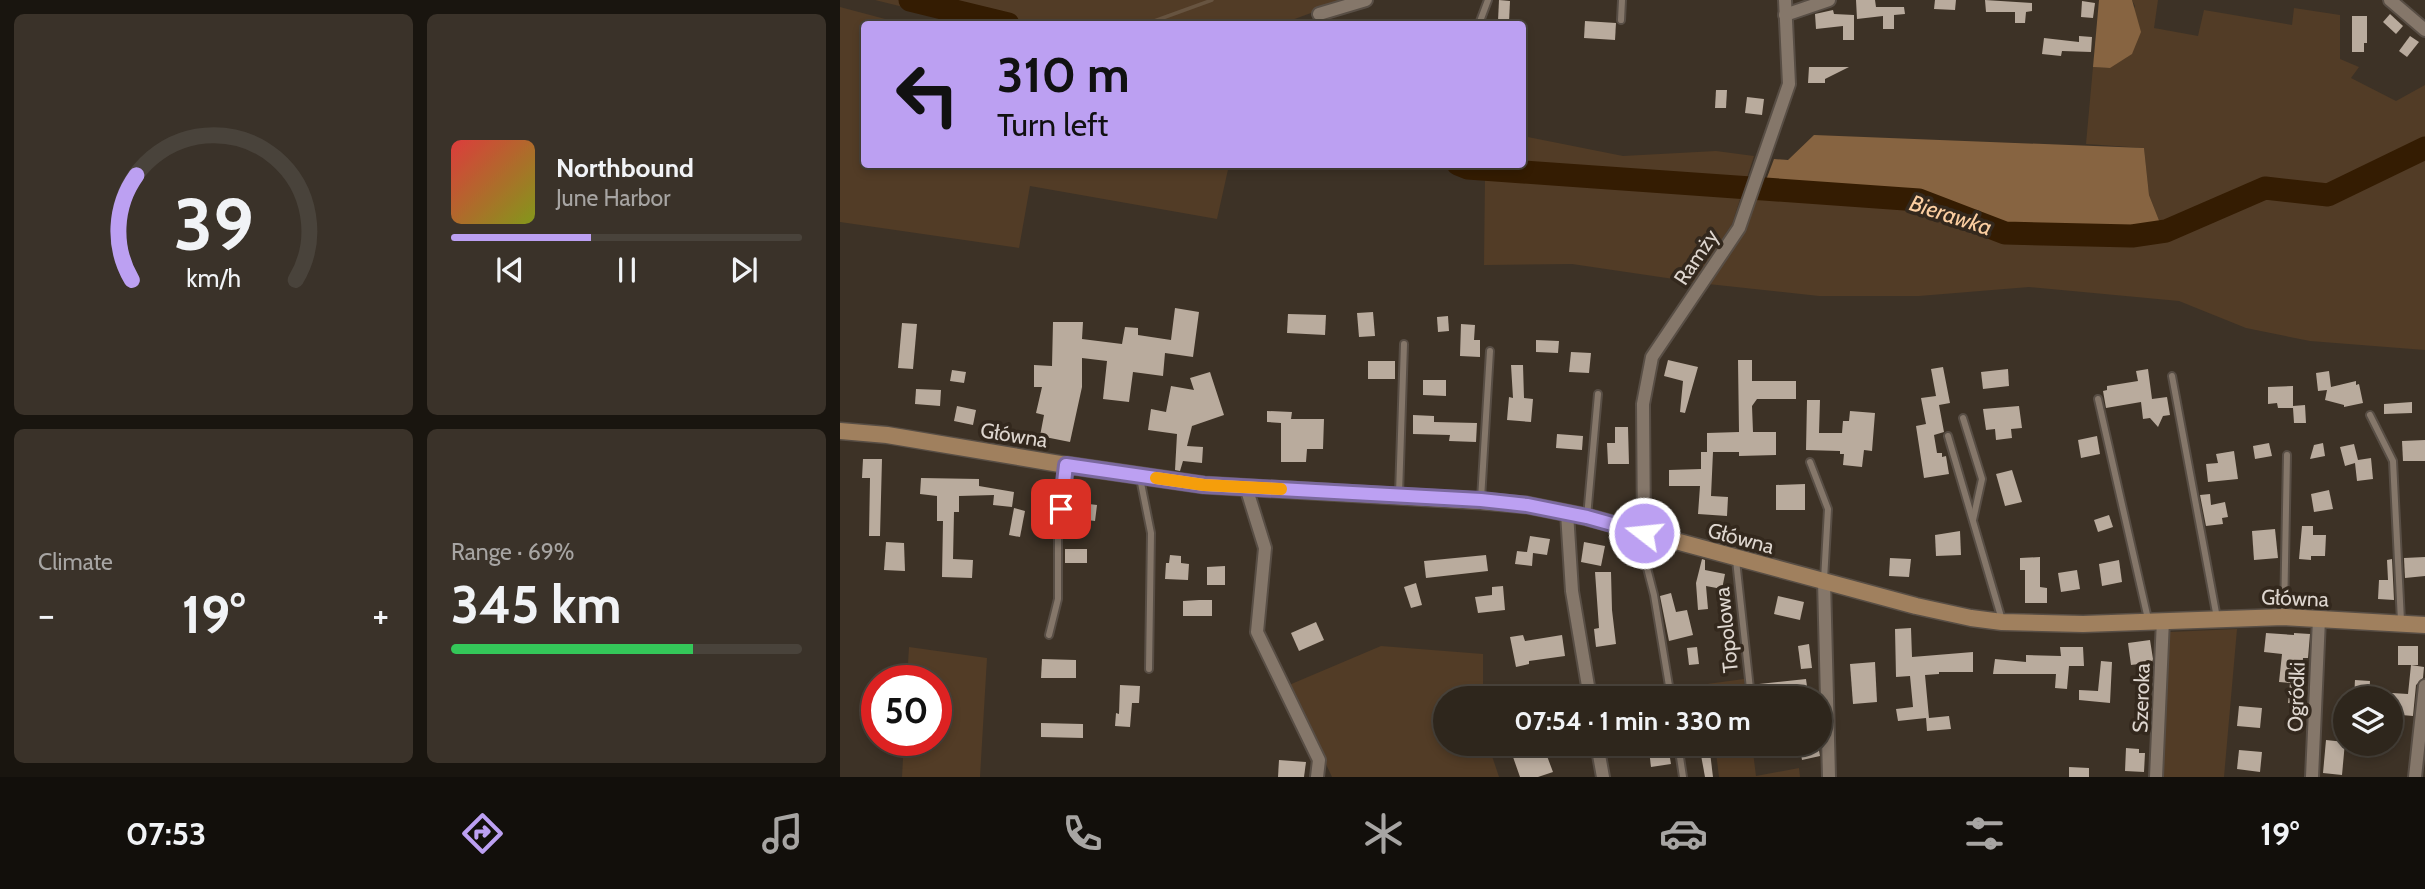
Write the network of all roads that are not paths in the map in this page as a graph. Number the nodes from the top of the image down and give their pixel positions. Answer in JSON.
{"nodes":[{"id":1,"x":1366,"y":0,"type":"edge"},
{"id":2,"x":1488,"y":0,"type":"edge"},
{"id":3,"x":1622,"y":0,"type":"edge"},
{"id":4,"x":1785,"y":0,"type":"edge"},
{"id":5,"x":1829,"y":0,"type":"edge"},
{"id":6,"x":2390,"y":0,"type":"edge"},
{"id":7,"x":1319,"y":14,"type":"dead end"},
{"id":8,"x":1785,"y":15,"type":"junction"},
{"id":9,"x":1621,"y":20,"type":"dead end"},
{"id":10,"x":1480,"y":21,"type":"edge"},
{"id":11,"x":2425,"y":30,"type":"edge"},
{"id":12,"x":1404,"y":344,"type":"dead end"},
{"id":13,"x":1490,"y":351,"type":"dead end"},
{"id":14,"x":2172,"y":376,"type":"dead end"},
{"id":15,"x":1598,"y":394,"type":"dead end"},
{"id":16,"x":2098,"y":400,"type":"dead end"},
{"id":17,"x":2370,"y":415,"type":"dead end"},
{"id":18,"x":1964,"y":418,"type":"dead end"},
{"id":19,"x":840,"y":431,"type":"edge"},
{"id":20,"x":1948,"y":436,"type":"dead end"},
{"id":21,"x":2287,"y":454,"type":"dead end"},
{"id":22,"x":1810,"y":462,"type":"dead end"},
{"id":23,"x":1066,"y":465,"type":"junction"},
{"id":24,"x":1140,"y":476,"type":"junction"},
{"id":25,"x":1246,"y":487,"type":"junction"},
{"id":26,"x":1399,"y":496,"type":"junction"},
{"id":27,"x":1481,"y":500,"type":"junction"},
{"id":28,"x":1567,"y":513,"type":"junction"},
{"id":29,"x":1587,"y":517,"type":"junction"},
{"id":30,"x":1973,"y":522,"type":"junction"},
{"id":31,"x":1644,"y":533,"type":"junction"},
{"id":32,"x":1736,"y":558,"type":"junction"},
{"id":33,"x":1824,"y":582,"type":"junction"},
{"id":34,"x":2284,"y":617,"type":"junction"},
{"id":35,"x":2217,"y":618,"type":"junction"},
{"id":36,"x":2319,"y":619,"type":"junction"},
{"id":37,"x":2156,"y":620,"type":"junction"},
{"id":38,"x":2002,"y":622,"type":"junction"},
{"id":39,"x":2401,"y":623,"type":"junction"},
{"id":40,"x":2425,"y":625,"type":"edge"},
{"id":41,"x":1049,"y":635,"type":"dead end"},
{"id":42,"x":1149,"y":669,"type":"dead end"},
{"id":43,"x":1588,"y":686,"type":"edge"},
{"id":44,"x":1669,"y":686,"type":"edge"},
{"id":45,"x":1750,"y":686,"type":"edge"},
{"id":46,"x":2425,"y":686,"type":"edge"},
{"id":47,"x":1599,"y":756,"type":"edge"},
{"id":48,"x":1680,"y":756,"type":"edge"},
{"id":49,"x":1317,"y":777,"type":"edge"},
{"id":50,"x":1603,"y":777,"type":"edge"},
{"id":51,"x":1683,"y":777,"type":"edge"},
{"id":52,"x":1829,"y":777,"type":"edge"},
{"id":53,"x":2157,"y":777,"type":"edge"},
{"id":54,"x":2312,"y":777,"type":"edge"},
{"id":55,"x":2415,"y":777,"type":"edge"}],
"edges":[{"from":1,"to":7,"type":"street"},
{"from":2,"to":10,"type":"lane"},
{"from":3,"to":9,"type":"lane"},
{"from":4,"to":8,"type":"street","name":"Ramży"},
{"from":5,"to":8,"type":"street"},
{"from":6,"to":11,"type":"street"},
{"from":8,"to":31,"type":"street","name":"Ramży"},
{"from":12,"to":26,"type":"lane"},
{"from":13,"to":27,"type":"lane"},
{"from":14,"to":35,"type":"lane"},
{"from":15,"to":29,"type":"lane"},
{"from":16,"to":37,"type":"lane"},
{"from":17,"to":39,"type":"lane"},
{"from":18,"to":30,"type":"lane"},
{"from":19,"to":23,"type":"main road","name":"Główna"},
{"from":20,"to":30,"type":"lane"},
{"from":21,"to":34,"type":"lane"},
{"from":22,"to":33,"type":"lane"},
{"from":23,"to":24,"type":"main road","name":"Główna"},
{"from":23,"to":41,"type":"lane"},
{"from":24,"to":25,"type":"main road","name":"Główna"},
{"from":24,"to":42,"type":"lane"},
{"from":25,"to":26,"type":"main road","name":"Główna"},
{"from":25,"to":49,"type":"street"},
{"from":26,"to":27,"type":"main road","name":"Główna"},
{"from":27,"to":28,"type":"main road","name":"Główna"},
{"from":28,"to":29,"type":"main road","name":"Główna"},
{"from":28,"to":43,"type":"street"},
{"from":29,"to":31,"type":"main road","name":"Główna"},
{"from":30,"to":38,"type":"lane"},
{"from":31,"to":32,"type":"main road","name":"Główna"},
{"from":31,"to":44,"type":"lane"},
{"from":32,"to":33,"type":"main road","name":"Główna"},
{"from":32,"to":45,"type":"lane","name":"Topolowa"},
{"from":33,"to":38,"type":"main road","name":"Główna"},
{"from":33,"to":52,"type":"street"},
{"from":34,"to":35,"type":"main road","name":"Główna"},
{"from":34,"to":36,"type":"main road","name":"Główna"},
{"from":35,"to":37,"type":"main road","name":"Główna"},
{"from":36,"to":39,"type":"main road","name":"Główna"},
{"from":36,"to":54,"type":"street","name":"Ogródki"},
{"from":37,"to":38,"type":"main road","name":"Główna"},
{"from":37,"to":53,"type":"street","name":"Szeroka"},
{"from":39,"to":40,"type":"main road","name":"Główna"},
{"from":46,"to":55,"type":"street"},
{"from":47,"to":50,"type":"street"},
{"from":48,"to":51,"type":"lane"}]}
